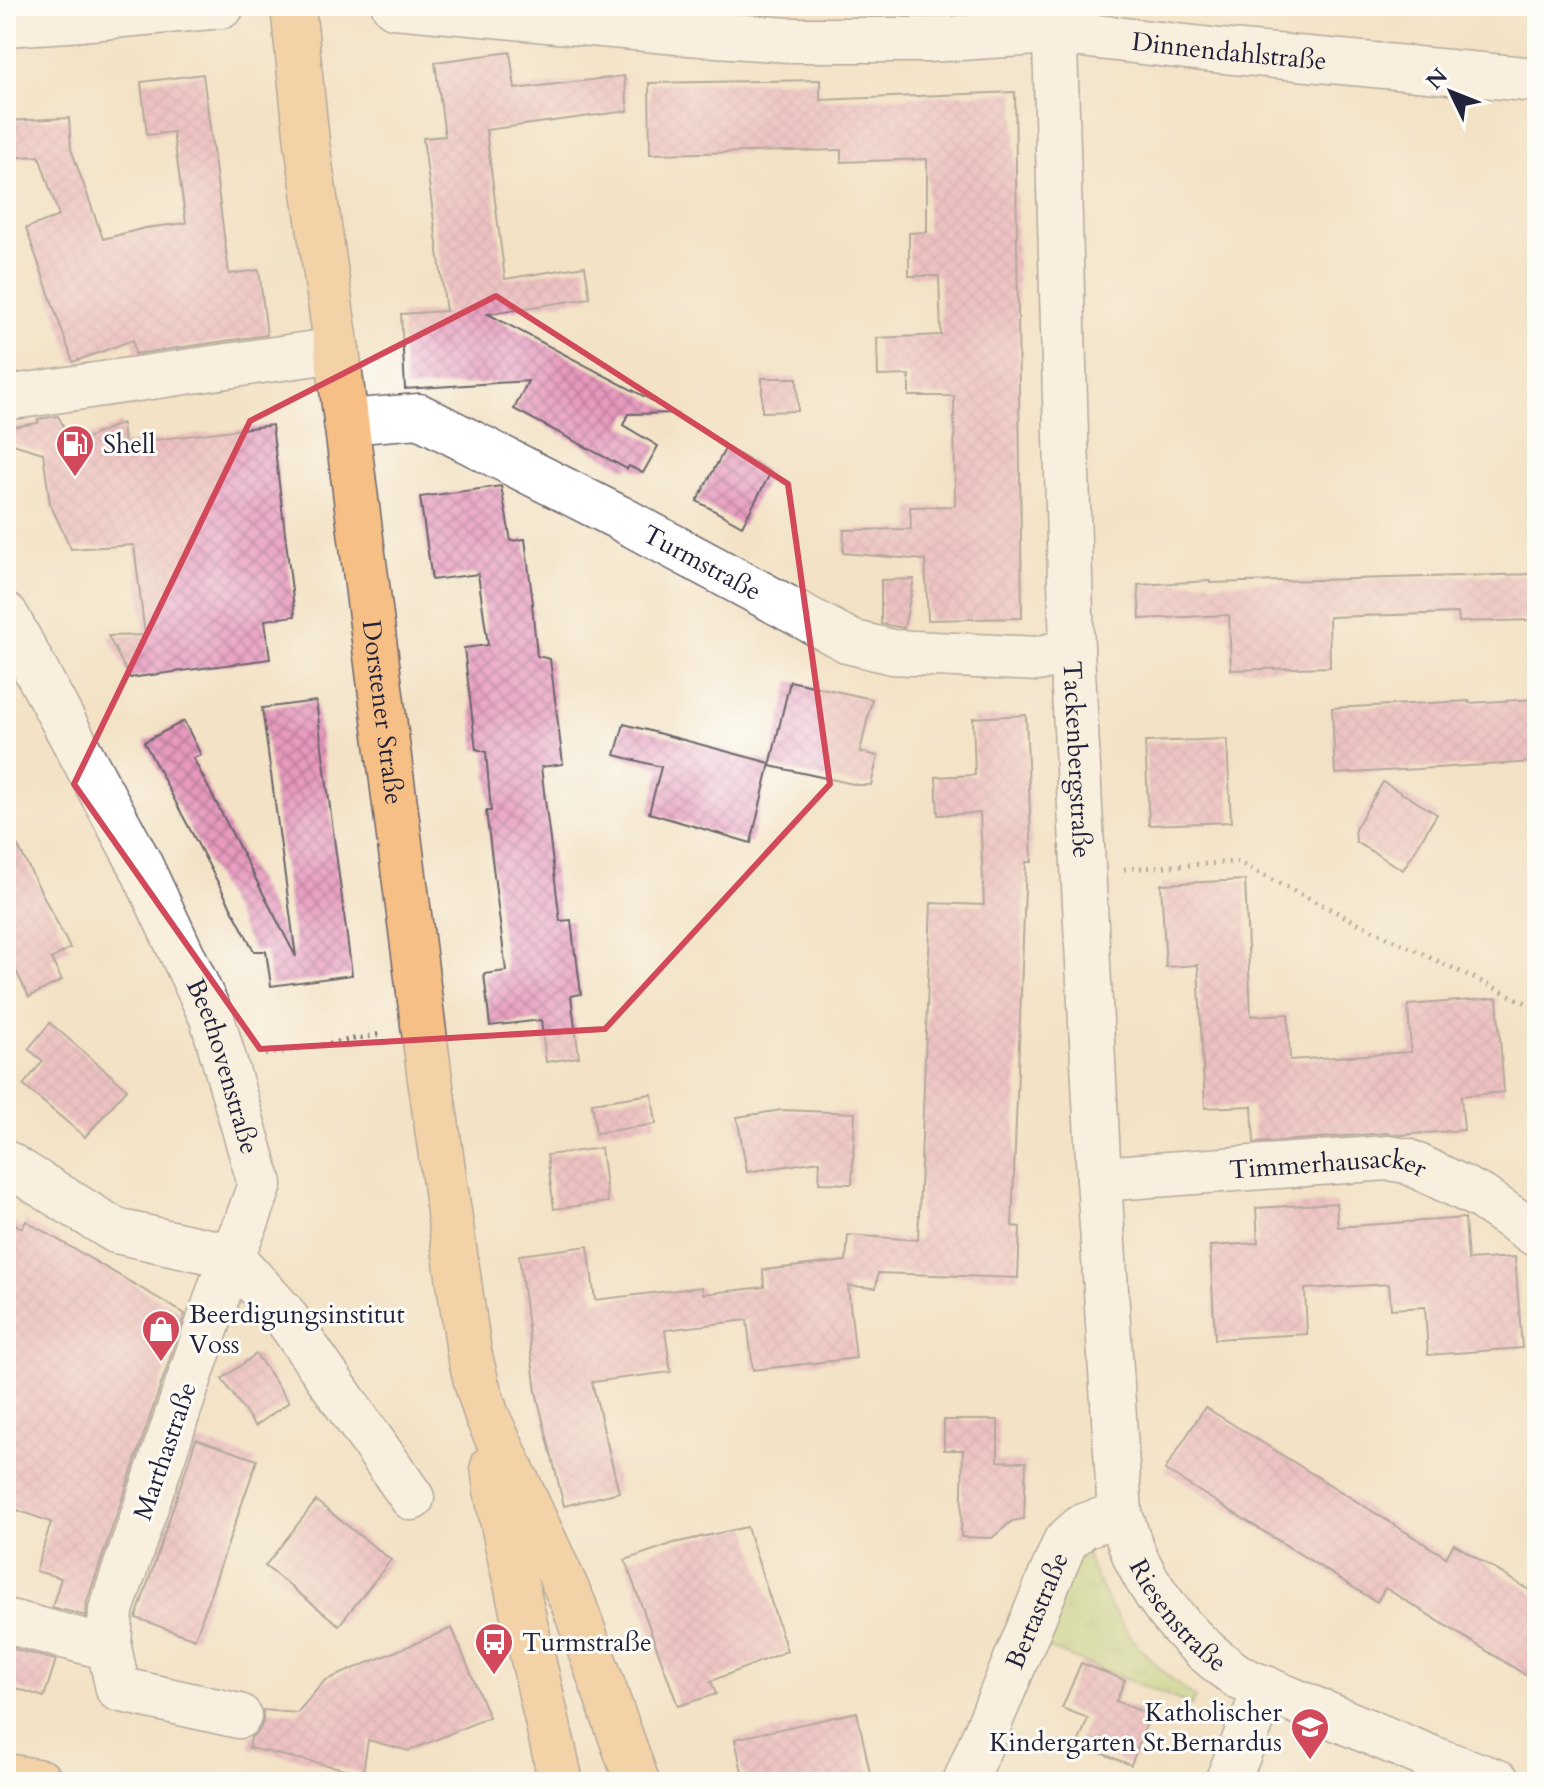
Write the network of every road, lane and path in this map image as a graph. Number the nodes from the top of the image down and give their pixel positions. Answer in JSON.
{"nodes":[{"id":1,"x":222,"y":6,"type":"edge"},
{"id":2,"x":293,"y":6,"type":"edge"},
{"id":3,"x":394,"y":6,"type":"edge"},
{"id":4,"x":1054,"y":19,"type":"edge"},
{"id":5,"x":6,"y":24,"type":"edge"},
{"id":6,"x":1537,"y":80,"type":"edge"},
{"id":7,"x":337,"y":350,"type":"junction"},
{"id":8,"x":6,"y":398,"type":"edge"},
{"id":9,"x":346,"y":422,"type":"junction"},
{"id":10,"x":6,"y":615,"type":"edge"},
{"id":11,"x":1072,"y":650,"type":"junction"},
{"id":12,"x":1082,"y":871,"type":"junction"},
{"id":13,"x":1537,"y":1008,"type":"edge"},
{"id":14,"x":423,"y":1026,"type":"junction"},
{"id":15,"x":225,"y":1063,"type":"junction"},
{"id":16,"x":6,"y":1163,"type":"edge"},
{"id":17,"x":1099,"y":1179,"type":"junction"},
{"id":18,"x":1537,"y":1235,"type":"edge"},
{"id":19,"x":231,"y":1256,"type":"junction"},
{"id":20,"x":487,"y":1416,"type":"junction"},
{"id":21,"x":412,"y":1498,"type":"dead end"},
{"id":22,"x":1120,"y":1514,"type":"junction"},
{"id":23,"x":6,"y":1621,"type":"edge"},
{"id":24,"x":109,"y":1648,"type":"junction"},
{"id":25,"x":1266,"y":1688,"type":"junction"},
{"id":26,"x":239,"y":1716,"type":"dead end"},
{"id":27,"x":6,"y":1776,"type":"edge"},
{"id":28,"x":41,"y":1782,"type":"edge"},
{"id":29,"x":561,"y":1782,"type":"edge"},
{"id":30,"x":637,"y":1782,"type":"edge"},
{"id":31,"x":965,"y":1782,"type":"edge"},
{"id":32,"x":1227,"y":1782,"type":"edge"},
{"id":33,"x":1498,"y":1782,"type":"edge"}],
"edges":[{"from":1,"to":5,"type":"street"},
{"from":2,"to":7,"type":"main road","name":"Dorstener Straße"},
{"from":3,"to":4,"type":"street","name":"Dinnendahlstraße"},
{"from":4,"to":6,"type":"street","name":"Dinnendahlstraße"},
{"from":4,"to":11,"type":"street","name":"Tackenbergstraße"},
{"from":7,"to":8,"type":"street"},
{"from":7,"to":9,"type":"main road","name":"Dorstener Straße"},
{"from":9,"to":11,"type":"street","name":"Turmstraße"},
{"from":9,"to":14,"type":"main road","name":"Dorstener Straße"},
{"from":10,"to":15,"type":"street","name":"Beethovenstraße"},
{"from":11,"to":12,"type":"street","name":"Tackenbergstraße"},
{"from":12,"to":13,"type":"path"},
{"from":12,"to":17,"type":"street","name":"Tackenbergstraße"},
{"from":14,"to":15,"type":"path"},
{"from":14,"to":20,"type":"main road","name":"Dorstener Straße"},
{"from":15,"to":19,"type":"street","name":"Beethovenstraße"},
{"from":16,"to":19,"type":"street"},
{"from":17,"to":18,"type":"street","name":"Timmerhausacker"},
{"from":17,"to":22,"type":"street","name":"Tackenbergstraße"},
{"from":19,"to":21,"type":"street"},
{"from":19,"to":24,"type":"street","name":"Marthastraße"},
{"from":20,"to":29,"type":"main road","name":"Dorstener Straße"},
{"from":20,"to":30,"type":"main road","name":"Dorstener Straße"},
{"from":22,"to":25,"type":"street","name":"Riesenstraße"},
{"from":22,"to":31,"type":"street","name":"Bertastraße"},
{"from":23,"to":24,"type":"street"},
{"from":24,"to":26,"type":"street","name":"Marthastraße"},
{"from":25,"to":32,"type":"street"},
{"from":25,"to":33,"type":"street","name":"Riesenstraße"},
{"from":27,"to":28,"type":"main road"}]}
